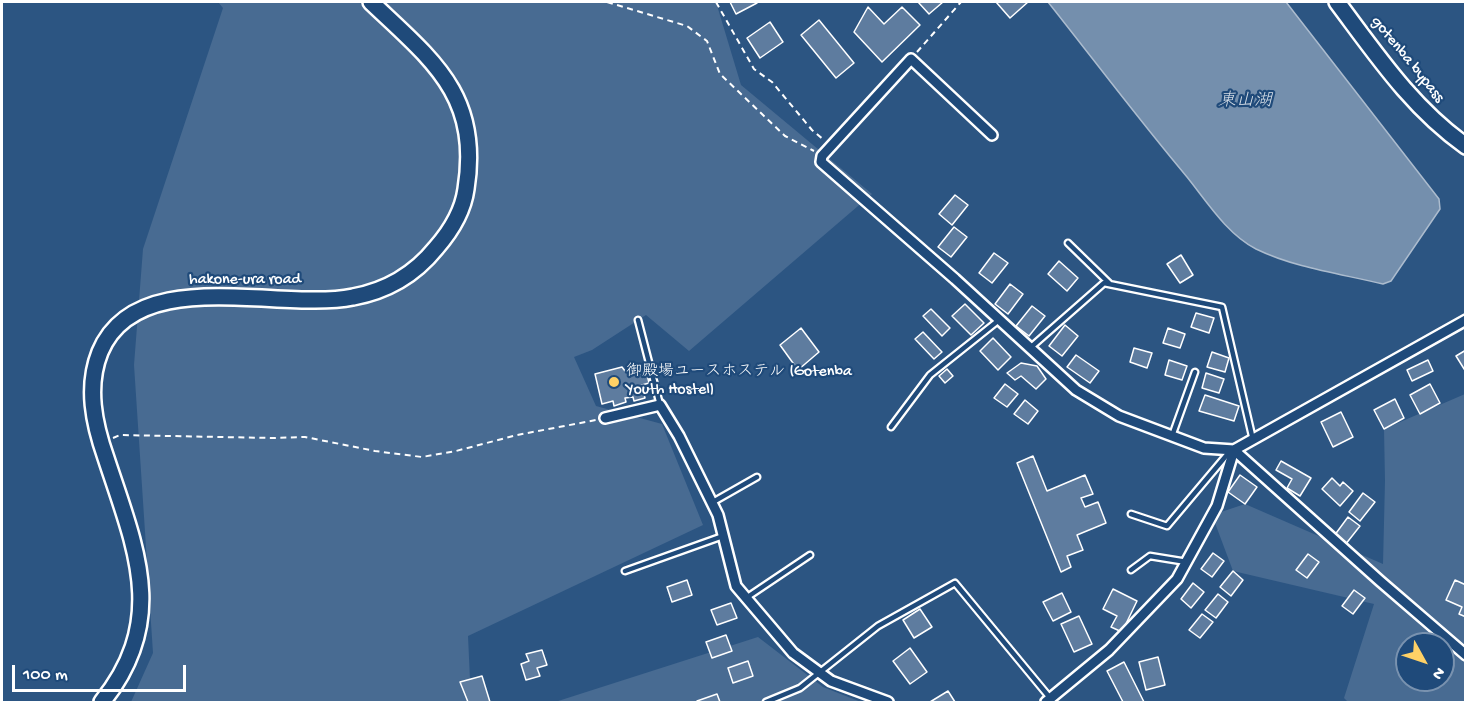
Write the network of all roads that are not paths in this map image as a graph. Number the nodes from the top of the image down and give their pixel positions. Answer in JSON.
{"nodes":[{"id":1,"x":371,"y":2,"type":"edge"},
{"id":2,"x":1337,"y":2,"type":"edge"},
{"id":3,"x":992,"y":135,"type":"dead end"},
{"id":4,"x":1462,"y":143,"type":"edge"},
{"id":5,"x":1068,"y":243,"type":"dead end"},
{"id":6,"x":1110,"y":284,"type":"junction"},
{"id":7,"x":639,"y":320,"type":"dead end"},
{"id":8,"x":999,"y":320,"type":"junction"},
{"id":9,"x":1466,"y":320,"type":"edge"},
{"id":10,"x":1030,"y":348,"type":"junction"},
{"id":11,"x":1195,"y":372,"type":"dead end"},
{"id":12,"x":660,"y":405,"type":"junction"},
{"id":13,"x":605,"y":418,"type":"road end"},
{"id":14,"x":891,"y":427,"type":"dead end"},
{"id":15,"x":1172,"y":436,"type":"junction"},
{"id":16,"x":1253,"y":440,"type":"junction"},
{"id":17,"x":1232,"y":450,"type":"junction"},
{"id":18,"x":757,"y":477,"type":"dead end"},
{"id":19,"x":712,"y":503,"type":"junction"},
{"id":20,"x":1131,"y":514,"type":"dead end"},
{"id":21,"x":723,"y":536,"type":"junction"},
{"id":22,"x":810,"y":555,"type":"dead end"},
{"id":23,"x":1187,"y":562,"type":"junction"},
{"id":24,"x":1131,"y":570,"type":"dead end"},
{"id":25,"x":625,"y":571,"type":"dead end"},
{"id":26,"x":746,"y":598,"type":"junction"},
{"id":27,"x":1466,"y":655,"type":"edge"},
{"id":28,"x":820,"y":673,"type":"junction"},
{"id":29,"x":1048,"y":700,"type":"edge"},
{"id":30,"x":102,"y":702,"type":"edge"},
{"id":31,"x":766,"y":702,"type":"edge"},
{"id":32,"x":888,"y":702,"type":"edge"}],
"edges":[{"from":1,"to":30,"type":"highway","name":"hakone-ura road"},
{"from":2,"to":4,"type":"highway","name":"gotenba bypass"},
{"from":3,"to":8,"type":"street"},
{"from":5,"to":6,"type":"lane"},
{"from":6,"to":10,"type":"lane"},
{"from":6,"to":16,"type":"lane"},
{"from":7,"to":12,"type":"lane"},
{"from":8,"to":10,"type":"street"},
{"from":8,"to":14,"type":"lane"},
{"from":9,"to":16,"type":"street"},
{"from":10,"to":15,"type":"street"},
{"from":11,"to":15,"type":"lane"},
{"from":12,"to":13,"type":"street"},
{"from":12,"to":19,"type":"street"},
{"from":15,"to":17,"type":"street"},
{"from":16,"to":17,"type":"street"},
{"from":17,"to":20,"type":"lane"},
{"from":17,"to":23,"type":"street"},
{"from":17,"to":27,"type":"street"},
{"from":18,"to":19,"type":"lane"},
{"from":19,"to":21,"type":"street"},
{"from":21,"to":25,"type":"lane"},
{"from":21,"to":26,"type":"street"},
{"from":22,"to":26,"type":"lane"},
{"from":23,"to":24,"type":"lane"},
{"from":23,"to":29,"type":"street"},
{"from":26,"to":28,"type":"street"},
{"from":28,"to":29,"type":"lane"},
{"from":28,"to":31,"type":"lane"},
{"from":28,"to":32,"type":"street"}]}
